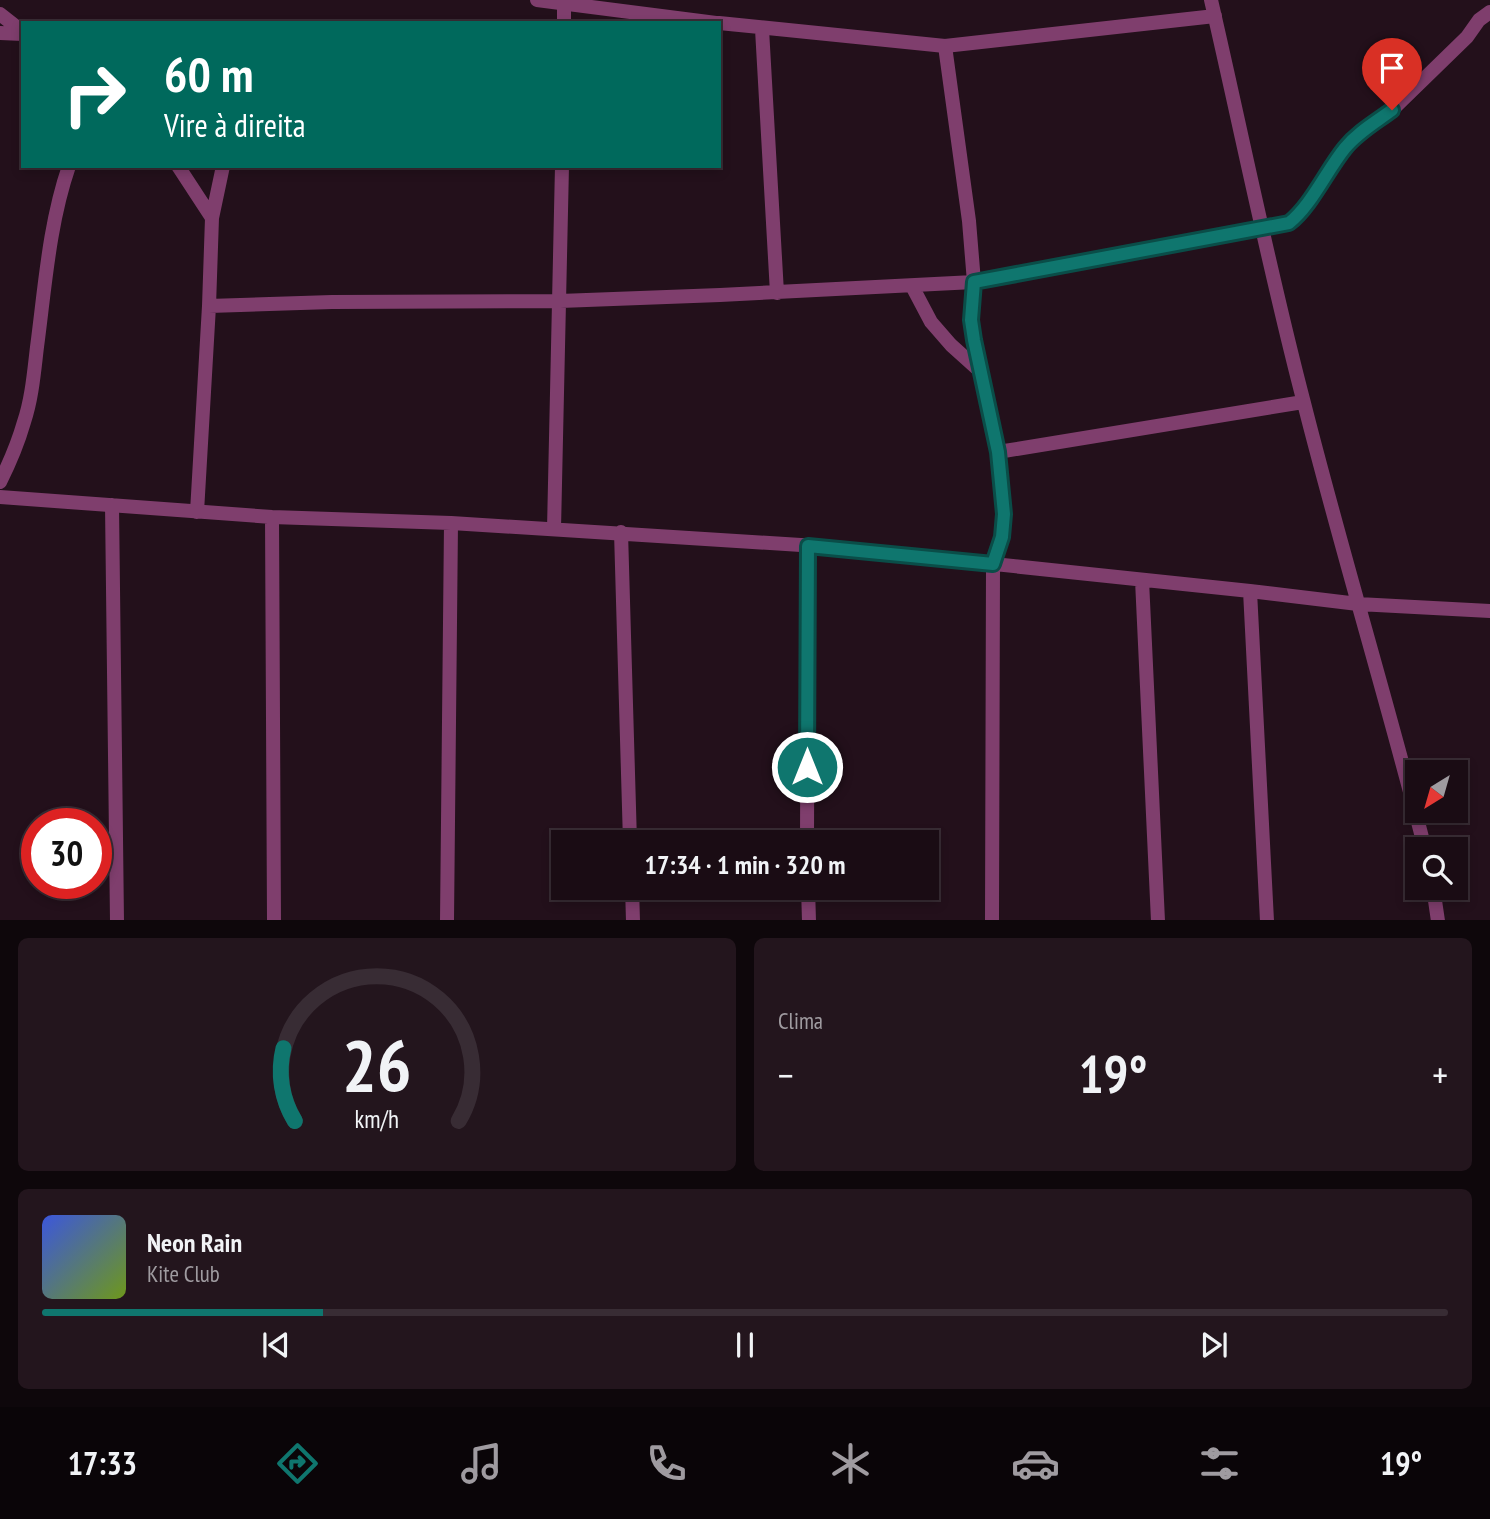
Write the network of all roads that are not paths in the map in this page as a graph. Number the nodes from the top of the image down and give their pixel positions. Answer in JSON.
{"nodes":[{"id":1,"x":537,"y":0,"type":"edge"},
{"id":2,"x":1211,"y":0,"type":"edge"},
{"id":3,"x":564,"y":3,"type":"junction"},
{"id":4,"x":1490,"y":12,"type":"edge"},
{"id":5,"x":0,"y":14,"type":"edge"},
{"id":6,"x":1214,"y":16,"type":"junction"},
{"id":7,"x":564,"y":21,"type":"edge"},
{"id":8,"x":703,"y":21,"type":"edge"},
{"id":9,"x":721,"y":23,"type":"edge"},
{"id":10,"x":762,"y":29,"type":"junction"},
{"id":11,"x":21,"y":31,"type":"edge"},
{"id":12,"x":0,"y":33,"type":"edge"},
{"id":13,"x":21,"y":33,"type":"edge"},
{"id":14,"x":946,"y":46,"type":"junction"},
{"id":15,"x":68,"y":168,"type":"edge"},
{"id":16,"x":179,"y":168,"type":"edge"},
{"id":17,"x":223,"y":168,"type":"edge"},
{"id":18,"x":562,"y":168,"type":"edge"},
{"id":19,"x":212,"y":218,"type":"junction"},
{"id":20,"x":1263,"y":229,"type":"junction"},
{"id":21,"x":974,"y":282,"type":"junction"},
{"id":22,"x":912,"y":286,"type":"junction"},
{"id":23,"x":778,"y":293,"type":"junction"},
{"id":24,"x":560,"y":301,"type":"junction"},
{"id":25,"x":209,"y":306,"type":"junction"},
{"id":26,"x":981,"y":372,"type":"junction"},
{"id":27,"x":1303,"y":402,"type":"junction"},
{"id":28,"x":998,"y":452,"type":"junction"},
{"id":29,"x":0,"y":482,"type":"edge"},
{"id":30,"x":0,"y":497,"type":"edge"},
{"id":31,"x":112,"y":505,"type":"junction"},
{"id":32,"x":197,"y":512,"type":"junction"},
{"id":33,"x":272,"y":517,"type":"junction"},
{"id":34,"x":451,"y":523,"type":"junction"},
{"id":35,"x":554,"y":529,"type":"junction"},
{"id":36,"x":621,"y":533,"type":"junction"},
{"id":37,"x":808,"y":546,"type":"junction"},
{"id":38,"x":993,"y":564,"type":"junction"},
{"id":39,"x":1142,"y":580,"type":"junction"},
{"id":40,"x":1251,"y":591,"type":"junction"},
{"id":41,"x":1358,"y":604,"type":"junction"},
{"id":42,"x":1490,"y":611,"type":"edge"},
{"id":43,"x":630,"y":830,"type":"edge"},
{"id":44,"x":807,"y":830,"type":"edge"},
{"id":45,"x":1422,"y":837,"type":"edge"},
{"id":46,"x":632,"y":900,"type":"edge"},
{"id":47,"x":808,"y":900,"type":"edge"},
{"id":48,"x":1435,"y":900,"type":"edge"},
{"id":49,"x":117,"y":920,"type":"edge"},
{"id":50,"x":274,"y":920,"type":"edge"},
{"id":51,"x":447,"y":920,"type":"edge"},
{"id":52,"x":633,"y":920,"type":"edge"},
{"id":53,"x":809,"y":920,"type":"edge"},
{"id":54,"x":992,"y":920,"type":"edge"},
{"id":55,"x":1158,"y":920,"type":"edge"},
{"id":56,"x":1267,"y":920,"type":"edge"},
{"id":57,"x":1438,"y":920,"type":"edge"}],
"edges":[{"from":1,"to":3,"type":"street"},
{"from":2,"to":6,"type":"street"},
{"from":3,"to":7,"type":"street"},
{"from":3,"to":8,"type":"street"},
{"from":4,"to":20,"type":"street"},
{"from":5,"to":11,"type":"street"},
{"from":6,"to":14,"type":"street"},
{"from":6,"to":20,"type":"street"},
{"from":9,"to":10,"type":"street"},
{"from":10,"to":14,"type":"street"},
{"from":10,"to":23,"type":"street"},
{"from":12,"to":13,"type":"street"},
{"from":14,"to":21,"type":"street"},
{"from":15,"to":29,"type":"street"},
{"from":16,"to":19,"type":"street"},
{"from":17,"to":19,"type":"street"},
{"from":18,"to":24,"type":"street"},
{"from":19,"to":25,"type":"street"},
{"from":20,"to":21,"type":"street"},
{"from":20,"to":27,"type":"street"},
{"from":21,"to":22,"type":"street"},
{"from":21,"to":26,"type":"street"},
{"from":22,"to":23,"type":"street"},
{"from":22,"to":26,"type":"street"},
{"from":23,"to":24,"type":"street"},
{"from":24,"to":25,"type":"street"},
{"from":24,"to":35,"type":"street"},
{"from":25,"to":32,"type":"street"},
{"from":26,"to":28,"type":"street"},
{"from":27,"to":28,"type":"street"},
{"from":27,"to":41,"type":"street"},
{"from":28,"to":38,"type":"street"},
{"from":30,"to":31,"type":"street"},
{"from":31,"to":32,"type":"street"},
{"from":31,"to":49,"type":"street"},
{"from":32,"to":33,"type":"street"},
{"from":33,"to":34,"type":"street"},
{"from":33,"to":50,"type":"street"},
{"from":34,"to":35,"type":"street"},
{"from":34,"to":51,"type":"street"},
{"from":35,"to":36,"type":"street"},
{"from":36,"to":37,"type":"street"},
{"from":36,"to":43,"type":"street"},
{"from":37,"to":38,"type":"street"},
{"from":37,"to":44,"type":"street"},
{"from":38,"to":39,"type":"street"},
{"from":38,"to":54,"type":"street"},
{"from":39,"to":40,"type":"street"},
{"from":39,"to":55,"type":"street"},
{"from":40,"to":41,"type":"street"},
{"from":40,"to":56,"type":"street"},
{"from":41,"to":42,"type":"street"},
{"from":41,"to":45,"type":"street"},
{"from":46,"to":52,"type":"street"},
{"from":47,"to":53,"type":"street"},
{"from":48,"to":57,"type":"street"}]}
